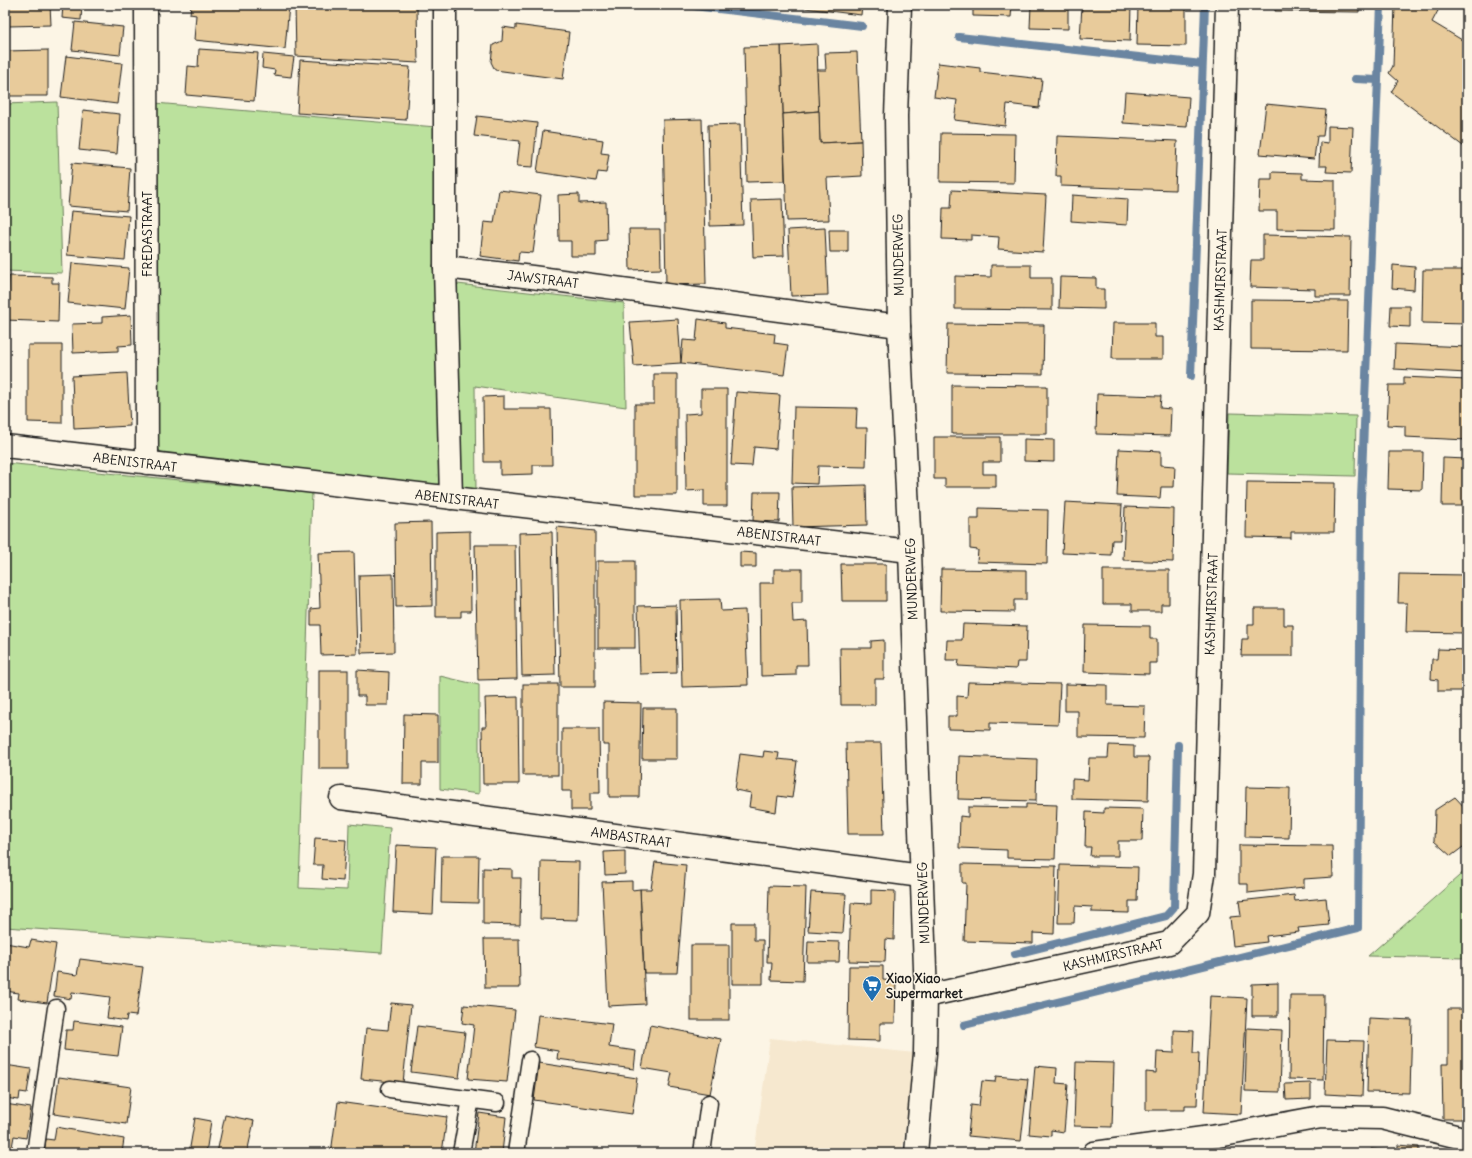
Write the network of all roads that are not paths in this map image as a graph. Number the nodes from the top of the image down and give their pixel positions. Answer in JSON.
{"nodes":[{"id":1,"x":146,"y":5,"type":"edge"},
{"id":2,"x":900,"y":5,"type":"edge"},
{"id":3,"x":1227,"y":5,"type":"edge"},
{"id":4,"x":445,"y":7,"type":"dead end"},
{"id":5,"x":445,"y":267,"type":"junction"},
{"id":6,"x":899,"y":326,"type":"junction"},
{"id":7,"x":5,"y":446,"type":"edge"},
{"id":8,"x":147,"y":463,"type":"junction"},
{"id":9,"x":451,"y":498,"type":"junction"},
{"id":10,"x":910,"y":551,"type":"junction"},
{"id":11,"x":341,"y":798,"type":"dead end"},
{"id":12,"x":921,"y":876,"type":"junction"},
{"id":13,"x":926,"y":996,"type":"junction"},
{"id":14,"x":56,"y":1008,"type":"dead end"},
{"id":15,"x":530,"y":1060,"type":"dead end"},
{"id":16,"x":390,"y":1089,"type":"dead end"},
{"id":17,"x":471,"y":1099,"type":"junction"},
{"id":18,"x":497,"y":1103,"type":"dead end"},
{"id":19,"x":709,"y":1103,"type":"dead end"},
{"id":20,"x":1467,"y":1138,"type":"edge"},
{"id":21,"x":1218,"y":1145,"type":"edge"},
{"id":22,"x":35,"y":1153,"type":"edge"},
{"id":23,"x":461,"y":1153,"type":"edge"},
{"id":24,"x":516,"y":1153,"type":"edge"},
{"id":25,"x":702,"y":1153,"type":"edge"},
{"id":26,"x":916,"y":1153,"type":"edge"},
{"id":27,"x":1094,"y":1153,"type":"edge"}],
"edges":[{"from":1,"to":8,"type":"street","name":"FREDASTRAAT"},
{"from":2,"to":6,"type":"street","name":"MUNDERWEG"},
{"from":3,"to":13,"type":"street","name":"KASHMIRSTRAAT"},
{"from":4,"to":5,"type":"street"},
{"from":5,"to":6,"type":"street","name":"JAWSTRAAT"},
{"from":5,"to":9,"type":"street"},
{"from":6,"to":10,"type":"street","name":"MUNDERWEG"},
{"from":7,"to":8,"type":"street","name":"ABENISTRAAT"},
{"from":8,"to":9,"type":"street","name":"ABENISTRAAT"},
{"from":9,"to":10,"type":"street","name":"ABENISTRAAT"},
{"from":10,"to":12,"type":"street","name":"MUNDERWEG"},
{"from":11,"to":12,"type":"street","name":"AMBASTRAAT"},
{"from":12,"to":13,"type":"street","name":"MUNDERWEG"},
{"from":13,"to":26,"type":"street","name":"MUNDERWEG"},
{"from":14,"to":22,"type":"lane"},
{"from":15,"to":24,"type":"lane"},
{"from":16,"to":17,"type":"lane"},
{"from":17,"to":18,"type":"lane"},
{"from":17,"to":23,"type":"lane"},
{"from":19,"to":25,"type":"lane"},
{"from":20,"to":21,"type":"street"},
{"from":21,"to":27,"type":"street"}]}
